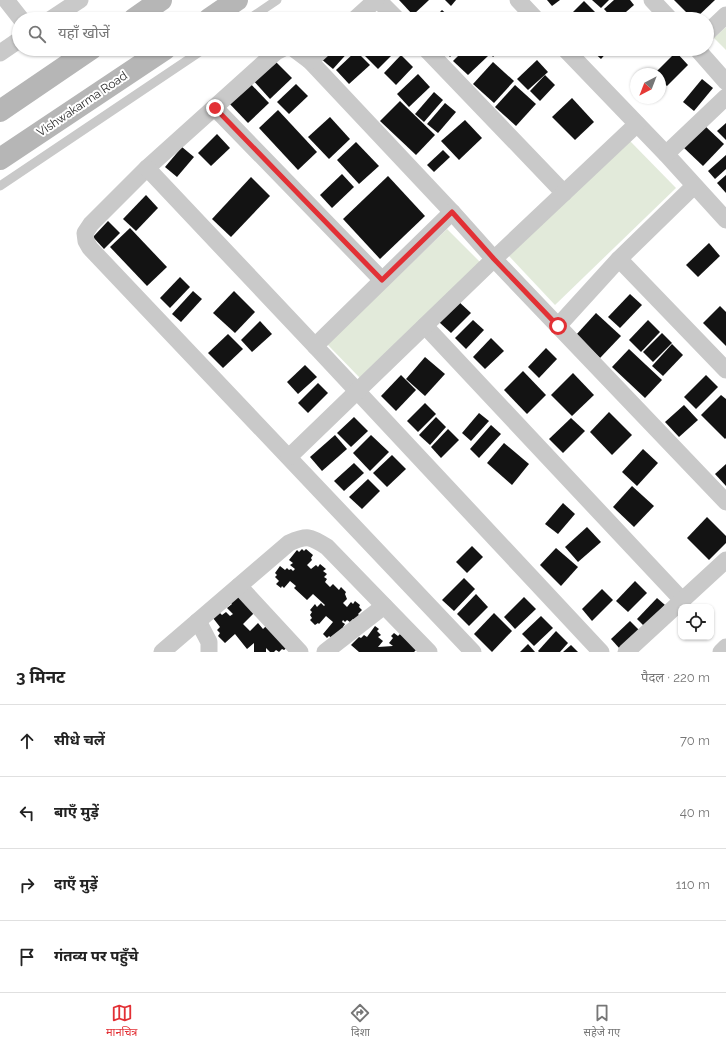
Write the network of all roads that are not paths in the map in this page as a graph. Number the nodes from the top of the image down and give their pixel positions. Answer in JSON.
{"nodes":[{"id":1,"x":6,"y":0,"type":"edge"},
{"id":2,"x":80,"y":0,"type":"edge"},
{"id":3,"x":161,"y":0,"type":"edge"},
{"id":4,"x":237,"y":0,"type":"edge"},
{"id":5,"x":277,"y":0,"type":"edge"},
{"id":6,"x":377,"y":0,"type":"edge"},
{"id":7,"x":518,"y":0,"type":"edge"},
{"id":8,"x":652,"y":0,"type":"edge"},
{"id":9,"x":15,"y":12,"type":"edge"},
{"id":10,"x":62,"y":12,"type":"edge"},
{"id":11,"x":144,"y":12,"type":"edge"},
{"id":12,"x":219,"y":12,"type":"edge"},
{"id":13,"x":259,"y":12,"type":"edge"},
{"id":14,"x":363,"y":12,"type":"edge"},
{"id":15,"x":390,"y":12,"type":"edge"},
{"id":16,"x":529,"y":12,"type":"edge"},
{"id":17,"x":663,"y":12,"type":"edge"},
{"id":18,"x":726,"y":15,"type":"edge"},
{"id":19,"x":714,"y":26,"type":"edge"},
{"id":20,"x":12,"y":45,"type":"edge"},
{"id":21,"x":0,"y":53,"type":"edge"},
{"id":22,"x":81,"y":56,"type":"edge"},
{"id":23,"x":154,"y":56,"type":"edge"},
{"id":24,"x":194,"y":56,"type":"edge"},
{"id":25,"x":272,"y":56,"type":"edge"},
{"id":26,"x":303,"y":56,"type":"edge"},
{"id":27,"x":315,"y":56,"type":"edge"},
{"id":28,"x":433,"y":56,"type":"edge"},
{"id":29,"x":572,"y":56,"type":"edge"},
{"id":30,"x":703,"y":56,"type":"edge"},
{"id":31,"x":310,"y":61,"type":"junction"},
{"id":32,"x":726,"y":82,"type":"edge"},
{"id":33,"x":726,"y":97,"type":"edge"},
{"id":34,"x":215,"y":108,"type":"junction"},
{"id":35,"x":0,"y":111,"type":"edge"},
{"id":36,"x":637,"y":124,"type":"junction"},
{"id":37,"x":666,"y":154,"type":"junction"},
{"id":38,"x":0,"y":159,"type":"edge"},
{"id":39,"x":147,"y":168,"type":"junction"},
{"id":40,"x":0,"y":186,"type":"edge"},
{"id":41,"x":694,"y":186,"type":"junction"},
{"id":42,"x":564,"y":193,"type":"junction"},
{"id":43,"x":452,"y":212,"type":"junction"},
{"id":44,"x":726,"y":220,"type":"edge"},
{"id":45,"x":494,"y":259,"type":"junction"},
{"id":46,"x":619,"y":259,"type":"junction"},
{"id":47,"x":382,"y":280,"type":"junction"},
{"id":48,"x":425,"y":326,"type":"junction"},
{"id":49,"x":558,"y":326,"type":"junction"},
{"id":50,"x":315,"y":346,"type":"junction"},
{"id":51,"x":726,"y":370,"type":"edge"},
{"id":52,"x":357,"y":391,"type":"junction"},
{"id":53,"x":289,"y":457,"type":"junction"},
{"id":54,"x":726,"y":502,"type":"edge"},
{"id":55,"x":726,"y":560,"type":"edge"},
{"id":56,"x":239,"y":586,"type":"junction"},
{"id":57,"x":682,"y":600,"type":"junction"},
{"id":58,"x":384,"y":606,"type":"junction"},
{"id":59,"x":198,"y":622,"type":"junction"},
{"id":60,"x":726,"y":647,"type":"edge"},
{"id":61,"x":162,"y":652,"type":"edge"},
{"id":62,"x":209,"y":652,"type":"edge"},
{"id":63,"x":300,"y":652,"type":"edge"},
{"id":64,"x":325,"y":652,"type":"edge"},
{"id":65,"x":429,"y":652,"type":"edge"},
{"id":66,"x":473,"y":652,"type":"edge"},
{"id":67,"x":601,"y":652,"type":"edge"},
{"id":68,"x":626,"y":652,"type":"edge"},
{"id":69,"x":721,"y":652,"type":"edge"}],
"edges":[{"from":1,"to":9,"type":"street"},
{"from":2,"to":10,"type":"street"},
{"from":3,"to":11,"type":"street"},
{"from":4,"to":12,"type":"street"},
{"from":5,"to":13,"type":"lane"},
{"from":6,"to":14,"type":"street"},
{"from":6,"to":15,"type":"street"},
{"from":7,"to":16,"type":"street"},
{"from":8,"to":17,"type":"street"},
{"from":18,"to":19,"type":"street"},
{"from":20,"to":21,"type":"street"},
{"from":22,"to":35,"type":"street"},
{"from":23,"to":38,"type":"street","name":"Vishwakarma Road"},
{"from":24,"to":40,"type":"lane"},
{"from":25,"to":34,"type":"street"},
{"from":26,"to":31,"type":"street"},
{"from":27,"to":31,"type":"street"},
{"from":28,"to":42,"type":"street"},
{"from":29,"to":36,"type":"street"},
{"from":30,"to":32,"type":"street"},
{"from":31,"to":43,"type":"street"},
{"from":33,"to":37,"type":"street"},
{"from":34,"to":39,"type":"street"},
{"from":34,"to":47,"type":"street"},
{"from":36,"to":37,"type":"street"},
{"from":36,"to":42,"type":"street"},
{"from":37,"to":41,"type":"street"},
{"from":39,"to":50,"type":"street"},
{"from":39,"to":53,"type":"street"},
{"from":41,"to":44,"type":"street"},
{"from":41,"to":46,"type":"street"},
{"from":42,"to":45,"type":"street"},
{"from":43,"to":45,"type":"street"},
{"from":43,"to":47,"type":"street"},
{"from":45,"to":48,"type":"street"},
{"from":45,"to":49,"type":"street"},
{"from":46,"to":49,"type":"street"},
{"from":46,"to":51,"type":"street"},
{"from":47,"to":50,"type":"street"},
{"from":48,"to":52,"type":"street"},
{"from":48,"to":57,"type":"street"},
{"from":49,"to":54,"type":"street"},
{"from":50,"to":52,"type":"street"},
{"from":52,"to":53,"type":"street"},
{"from":52,"to":67,"type":"street"},
{"from":53,"to":66,"type":"street"},
{"from":55,"to":57,"type":"street"},
{"from":56,"to":58,"type":"street"},
{"from":56,"to":59,"type":"street"},
{"from":56,"to":63,"type":"street"},
{"from":57,"to":68,"type":"street"},
{"from":58,"to":64,"type":"street"},
{"from":58,"to":65,"type":"street"},
{"from":59,"to":61,"type":"street"},
{"from":59,"to":62,"type":"street"},
{"from":60,"to":69,"type":"street"}]}
